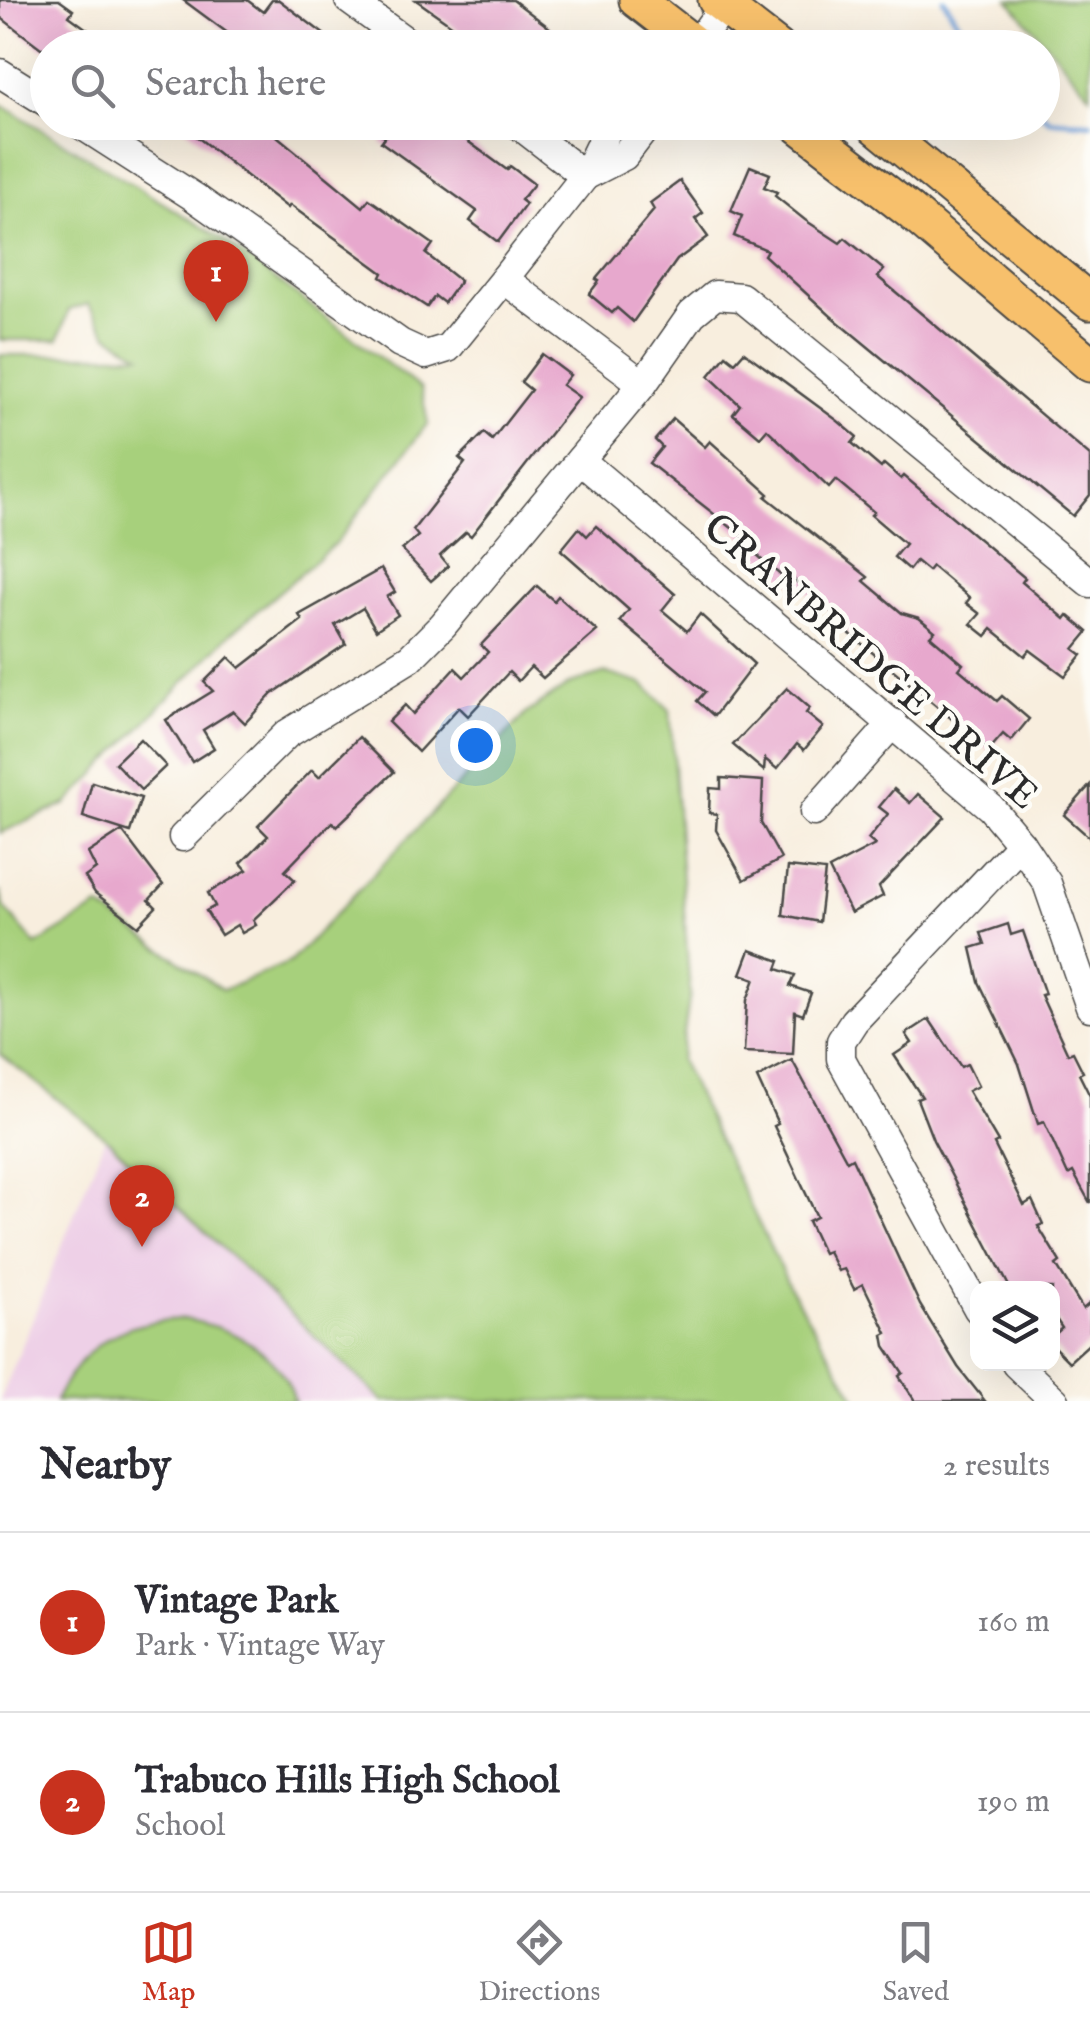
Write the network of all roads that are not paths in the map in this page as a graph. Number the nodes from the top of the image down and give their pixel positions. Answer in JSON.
{"nodes":[{"id":1,"x":349,"y":0,"type":"edge"},
{"id":2,"x":637,"y":0,"type":"edge"},
{"id":3,"x":722,"y":2,"type":"edge"},
{"id":4,"x":390,"y":30,"type":"edge"},
{"id":5,"x":673,"y":30,"type":"edge"},
{"id":6,"x":705,"y":30,"type":"edge"},
{"id":7,"x":756,"y":30,"type":"edge"},
{"id":8,"x":0,"y":73,"type":"edge"},
{"id":9,"x":30,"y":92,"type":"edge"},
{"id":10,"x":105,"y":140,"type":"edge"},
{"id":11,"x":538,"y":140,"type":"edge"},
{"id":12,"x":602,"y":140,"type":"edge"},
{"id":13,"x":636,"y":140,"type":"edge"},
{"id":14,"x":819,"y":140,"type":"edge"},
{"id":15,"x":893,"y":140,"type":"edge"},
{"id":16,"x":585,"y":176,"type":"junction"},
{"id":17,"x":504,"y":279,"type":"junction"},
{"id":18,"x":1090,"y":302,"type":"edge"},
{"id":19,"x":1090,"y":364,"type":"edge"},
{"id":20,"x":642,"y":384,"type":"junction"},
{"id":21,"x":580,"y":460,"type":"junction"},
{"id":22,"x":1090,"y":583,"type":"edge"},
{"id":23,"x":893,"y":723,"type":"junction"},
{"id":24,"x":814,"y":812,"type":"dead end"},
{"id":25,"x":183,"y":837,"type":"dead end"},
{"id":26,"x":1022,"y":844,"type":"junction"},
{"id":27,"x":1090,"y":1007,"type":"edge"},
{"id":28,"x":970,"y":1294,"type":"edge"},
{"id":29,"x":1023,"y":1371,"type":"edge"},
{"id":30,"x":1055,"y":1401,"type":"edge"}],
"edges":[{"from":1,"to":4,"type":"street"},
{"from":2,"to":5,"type":"main road"},
{"from":3,"to":6,"type":"street"},
{"from":3,"to":7,"type":"main road"},
{"from":8,"to":9,"type":"street"},
{"from":10,"to":17,"type":"street"},
{"from":11,"to":16,"type":"street"},
{"from":12,"to":16,"type":"street"},
{"from":13,"to":16,"type":"street"},
{"from":14,"to":19,"type":"main road"},
{"from":15,"to":18,"type":"main road"},
{"from":16,"to":17,"type":"street"},
{"from":17,"to":20,"type":"street"},
{"from":20,"to":21,"type":"street"},
{"from":20,"to":22,"type":"street"},
{"from":21,"to":23,"type":"street","name":"CRANBRIDGE DRIVE"},
{"from":21,"to":25,"type":"street"},
{"from":23,"to":24,"type":"street"},
{"from":23,"to":26,"type":"street","name":"CRANBRIDGE DRIVE"},
{"from":26,"to":27,"type":"street","name":"CRANBRIDGE DRIVE"},
{"from":26,"to":28,"type":"street"},
{"from":29,"to":30,"type":"street"}]}
